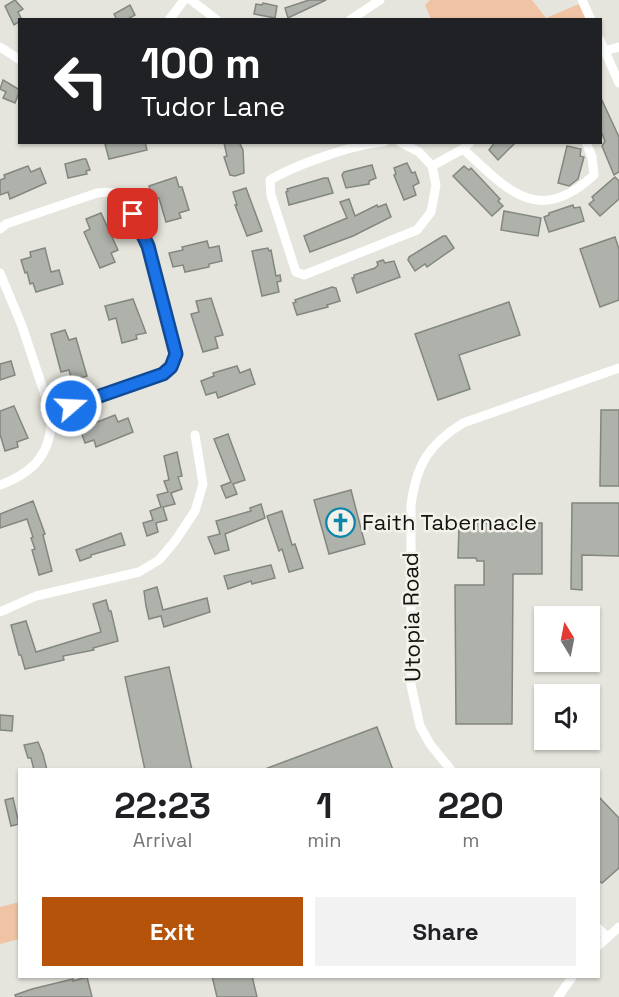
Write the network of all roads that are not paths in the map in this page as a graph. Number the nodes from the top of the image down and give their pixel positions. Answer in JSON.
{"nodes":[{"id":1,"x":184,"y":0,"type":"edge"},
{"id":2,"x":191,"y":0,"type":"edge"},
{"id":3,"x":380,"y":0,"type":"edge"},
{"id":4,"x":582,"y":0,"type":"edge"},
{"id":5,"x":170,"y":18,"type":"edge"},
{"id":6,"x":214,"y":18,"type":"edge"},
{"id":7,"x":353,"y":18,"type":"edge"},
{"id":8,"x":590,"y":18,"type":"edge"},
{"id":9,"x":0,"y":47,"type":"edge"},
{"id":10,"x":619,"y":47,"type":"edge"},
{"id":11,"x":602,"y":51,"type":"edge"},
{"id":12,"x":18,"y":59,"type":"edge"},
{"id":13,"x":619,"y":83,"type":"edge"},
{"id":14,"x":375,"y":144,"type":"edge"},
{"id":15,"x":404,"y":144,"type":"edge"},
{"id":16,"x":587,"y":144,"type":"edge"},
{"id":17,"x":466,"y":146,"type":"edge"},
{"id":18,"x":432,"y":166,"type":"junction"},
{"id":19,"x":0,"y":229,"type":"edge"},
{"id":20,"x":0,"y":273,"type":"edge"},
{"id":21,"x":619,"y":368,"type":"edge"},
{"id":22,"x":51,"y":413,"type":"junction"},
{"id":23,"x":195,"y":435,"type":"dead end"},
{"id":24,"x":0,"y":485,"type":"edge"},
{"id":25,"x":0,"y":612,"type":"edge"},
{"id":26,"x":449,"y":768,"type":"edge"},
{"id":27,"x":619,"y":927,"type":"edge"},
{"id":28,"x":600,"y":930,"type":"edge"},
{"id":29,"x":608,"y":937,"type":"junction"},
{"id":30,"x":600,"y":944,"type":"edge"},
{"id":31,"x":572,"y":978,"type":"edge"},
{"id":32,"x":559,"y":997,"type":"edge"}],
"edges":[{"from":1,"to":5,"type":"street"},
{"from":2,"to":6,"type":"street"},
{"from":3,"to":7,"type":"street"},
{"from":4,"to":8,"type":"street"},
{"from":9,"to":12,"type":"street"},
{"from":10,"to":11,"type":"street"},
{"from":11,"to":13,"type":"street"},
{"from":14,"to":18,"type":"street"},
{"from":15,"to":18,"type":"street"},
{"from":16,"to":17,"type":"street"},
{"from":17,"to":18,"type":"street"},
{"from":19,"to":22,"type":"street"},
{"from":20,"to":22,"type":"street"},
{"from":21,"to":26,"type":"street","name":"Utopia Road"},
{"from":22,"to":24,"type":"street"},
{"from":23,"to":25,"type":"street"},
{"from":27,"to":29,"type":"street"},
{"from":28,"to":29,"type":"street"},
{"from":29,"to":30,"type":"street"},
{"from":31,"to":32,"type":"street"}]}
